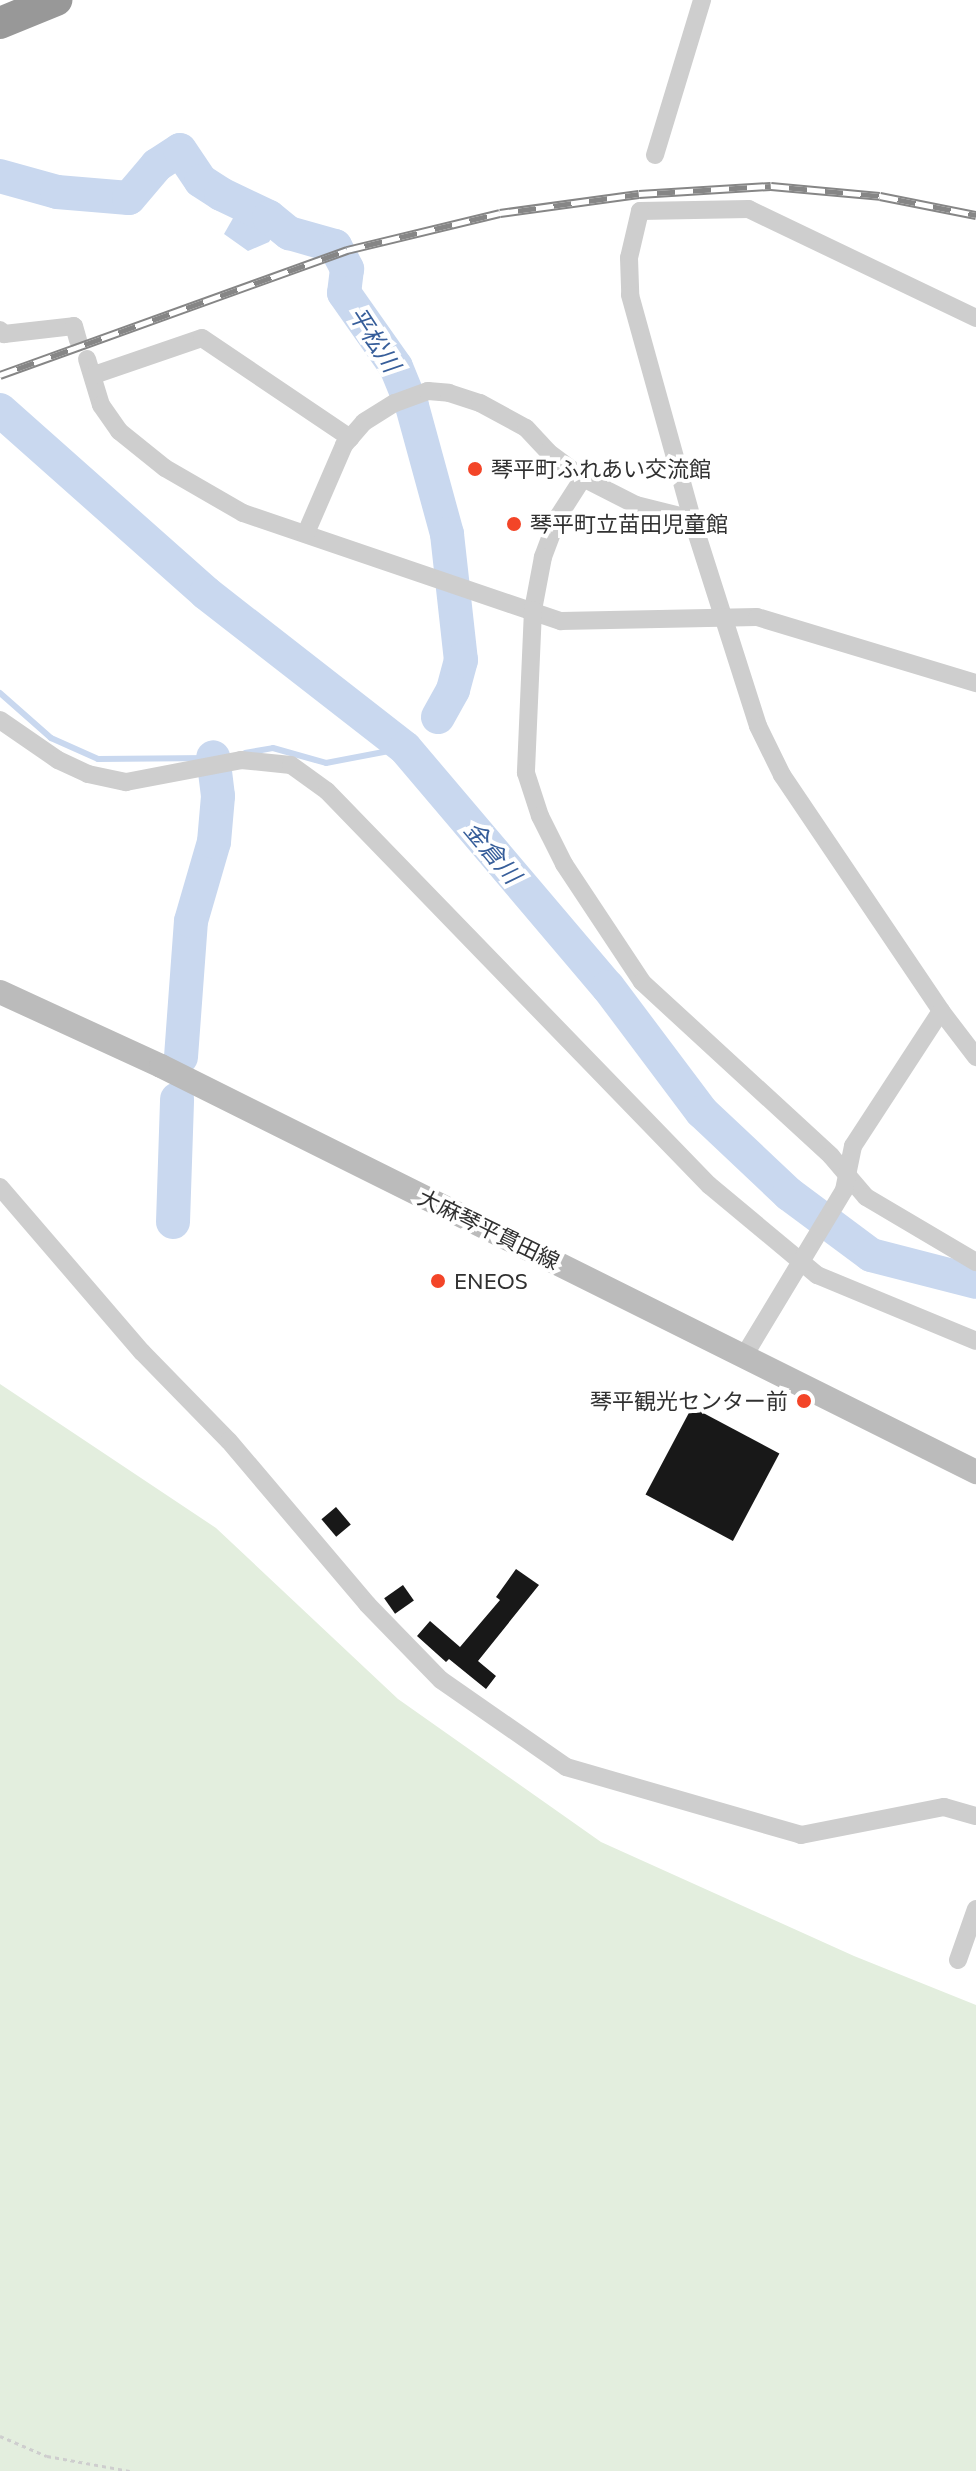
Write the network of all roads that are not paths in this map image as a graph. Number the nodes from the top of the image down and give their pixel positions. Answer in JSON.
{"nodes":[{"id":1,"x":56,"y":0,"type":"edge"},
{"id":2,"x":702,"y":0,"type":"edge"},
{"id":3,"x":0,"y":23,"type":"edge"},
{"id":4,"x":655,"y":155,"type":"dead end"},
{"id":5,"x":976,"y":318,"type":"edge"},
{"id":6,"x":0,"y":330,"type":"edge"},
{"id":7,"x":78,"y":340,"type":"dead end"},
{"id":8,"x":350,"y":438,"type":"junction"},
{"id":9,"x":583,"y":478,"type":"junction"},
{"id":10,"x":692,"y":519,"type":"junction"},
{"id":11,"x":306,"y":533,"type":"junction"},
{"id":12,"x":533,"y":610,"type":"junction"},
{"id":13,"x":722,"y":615,"type":"junction"},
{"id":14,"x":976,"y":683,"type":"edge"},
{"id":15,"x":0,"y":720,"type":"edge"},
{"id":16,"x":0,"y":992,"type":"edge"},
{"id":17,"x":941,"y":1011,"type":"junction"},
{"id":18,"x":976,"y":1057,"type":"edge"},
{"id":19,"x":846,"y":1185,"type":"junction"},
{"id":20,"x":0,"y":1187,"type":"edge"},
{"id":21,"x":803,"y":1257,"type":"junction"},
{"id":22,"x":976,"y":1262,"type":"edge"},
{"id":23,"x":976,"y":1341,"type":"edge"},
{"id":24,"x":744,"y":1356,"type":"junction"},
{"id":25,"x":976,"y":1472,"type":"edge"},
{"id":26,"x":976,"y":1816,"type":"edge"},
{"id":27,"x":976,"y":1909,"type":"edge"},
{"id":28,"x":958,"y":1960,"type":"dead end"}],
"edges":[{"from":1,"to":3,"type":"highway"},
{"from":2,"to":4,"type":"street"},
{"from":5,"to":10,"type":"street"},
{"from":6,"to":7,"type":"street"},
{"from":8,"to":9,"type":"street"},
{"from":8,"to":11,"type":"street"},
{"from":8,"to":11,"type":"street"},
{"from":9,"to":10,"type":"street"},
{"from":9,"to":12,"type":"street"},
{"from":10,"to":13,"type":"street"},
{"from":11,"to":12,"type":"street"},
{"from":12,"to":13,"type":"street"},
{"from":12,"to":19,"type":"street"},
{"from":13,"to":14,"type":"street"},
{"from":13,"to":17,"type":"street"},
{"from":15,"to":21,"type":"street"},
{"from":16,"to":24,"type":"main road","name":"大麻琴平貫田線"},
{"from":17,"to":18,"type":"street"},
{"from":17,"to":19,"type":"street"},
{"from":19,"to":21,"type":"street"},
{"from":19,"to":22,"type":"street"},
{"from":20,"to":26,"type":"street"},
{"from":21,"to":23,"type":"street"},
{"from":21,"to":24,"type":"street"},
{"from":24,"to":25,"type":"main road","name":"大麻琴平貫田線"},
{"from":27,"to":28,"type":"street"}]}
